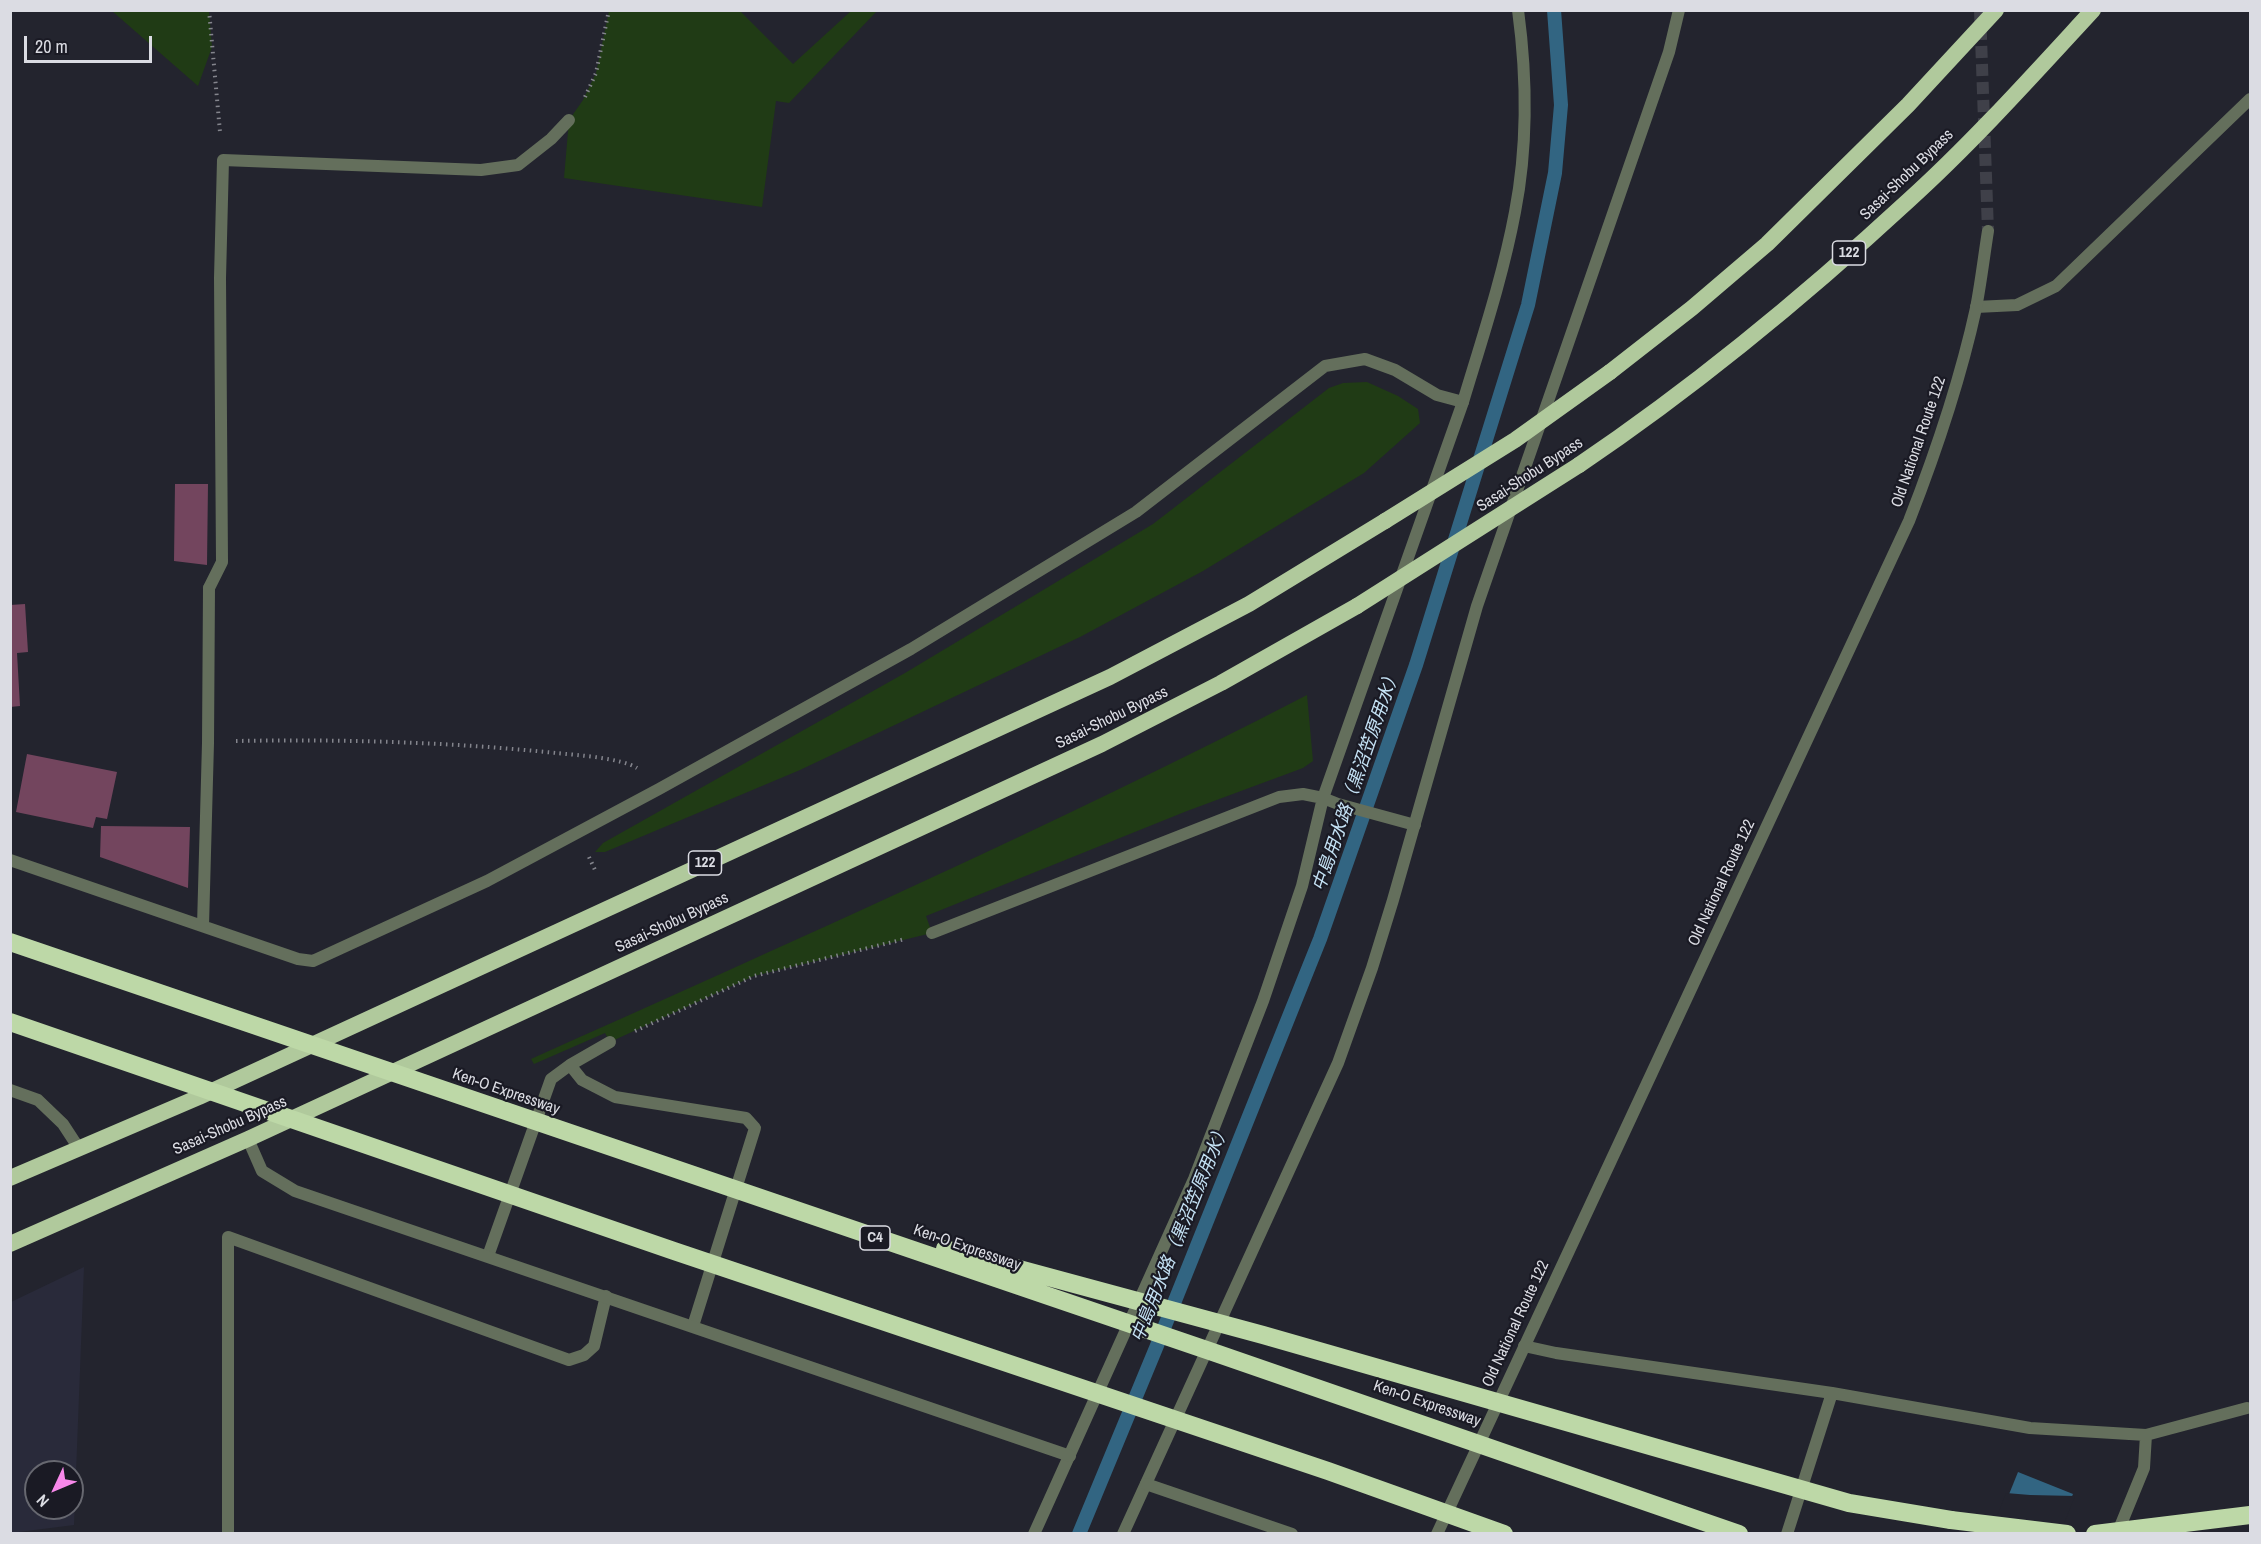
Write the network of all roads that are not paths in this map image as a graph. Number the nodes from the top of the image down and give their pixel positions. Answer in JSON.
{"nodes":[{"id":1,"x":1518,"y":10,"type":"edge"},
{"id":2,"x":1678,"y":10,"type":"edge"},
{"id":3,"x":1996,"y":10,"type":"edge"},
{"id":4,"x":2093,"y":10,"type":"edge"},
{"id":5,"x":2250,"y":99,"type":"edge"},
{"id":6,"x":569,"y":120,"type":"road end"},
{"id":7,"x":1988,"y":231,"type":"tunnel mouth"},
{"id":8,"x":1976,"y":307,"type":"junction"},
{"id":9,"x":1463,"y":402,"type":"junction"},
{"id":10,"x":1323,"y":798,"type":"junction"},
{"id":11,"x":1414,"y":825,"type":"junction"},
{"id":12,"x":10,"y":860,"type":"edge"},
{"id":13,"x":203,"y":926,"type":"junction"},
{"id":14,"x":932,"y":933,"type":"road end"},
{"id":15,"x":10,"y":942,"type":"edge"},
{"id":16,"x":10,"y":1022,"type":"edge"},
{"id":17,"x":610,"y":1042,"type":"road end"},
{"id":18,"x":570,"y":1065,"type":"junction"},
{"id":19,"x":10,"y":1090,"type":"edge"},
{"id":20,"x":248,"y":1139,"type":"junction"},
{"id":21,"x":78,"y":1147,"type":"junction"},
{"id":22,"x":10,"y":1178,"type":"edge"},
{"id":23,"x":772,"y":1203,"type":"junction"},
{"id":24,"x":10,"y":1244,"type":"edge"},
{"id":25,"x":488,"y":1256,"type":"junction"},
{"id":26,"x":606,"y":1296,"type":"junction"},
{"id":27,"x":693,"y":1326,"type":"junction"},
{"id":28,"x":1524,"y":1346,"type":"junction"},
{"id":29,"x":1832,"y":1393,"type":"junction"},
{"id":30,"x":2247,"y":1408,"type":"dead end"},
{"id":31,"x":2146,"y":1435,"type":"junction"},
{"id":32,"x":1070,"y":1455,"type":"junction"},
{"id":33,"x":1146,"y":1484,"type":"junction"},
{"id":34,"x":2250,"y":1515,"type":"edge"},
{"id":35,"x":228,"y":1533,"type":"edge"},
{"id":36,"x":1034,"y":1533,"type":"edge"},
{"id":37,"x":1123,"y":1533,"type":"edge"},
{"id":38,"x":1292,"y":1533,"type":"edge"},
{"id":39,"x":1437,"y":1533,"type":"edge"},
{"id":40,"x":1504,"y":1533,"type":"edge"},
{"id":41,"x":1739,"y":1533,"type":"edge"},
{"id":42,"x":1787,"y":1533,"type":"edge"},
{"id":43,"x":2067,"y":1533,"type":"edge"},
{"id":44,"x":2095,"y":1533,"type":"edge"},
{"id":45,"x":2117,"y":1533,"type":"edge"}],
"edges":[{"from":1,"to":9,"type":"street"},
{"from":2,"to":11,"type":"street"},
{"from":3,"to":21,"type":"highway","number":"122","bridge":true},
{"from":4,"to":20,"type":"highway","name":"Sasai-Shobu Bypass","number":"122","bridge":true},
{"from":5,"to":8,"type":"street"},
{"from":6,"to":13,"type":"street"},
{"from":7,"to":8,"type":"street","name":"Old National Route 122"},
{"from":8,"to":28,"type":"street","name":"Old National Route 122"},
{"from":9,"to":10,"type":"street"},
{"from":9,"to":13,"type":"street"},
{"from":10,"to":11,"type":"street"},
{"from":10,"to":14,"type":"street"},
{"from":10,"to":32,"type":"street"},
{"from":11,"to":33,"type":"street"},
{"from":12,"to":13,"type":"street"},
{"from":15,"to":23,"type":"highway","name":"Ken-O Expressway","number":"C4","bridge":true},
{"from":16,"to":40,"type":"highway","bridge":true},
{"from":17,"to":18,"type":"street"},
{"from":18,"to":25,"type":"street"},
{"from":18,"to":27,"type":"street"},
{"from":19,"to":21,"type":"street"},
{"from":20,"to":24,"type":"highway","name":"Sasai-Shobu Bypass","number":"122"},
{"from":20,"to":25,"type":"street"},
{"from":21,"to":22,"type":"highway","number":"122"},
{"from":23,"to":41,"type":"highway","name":"Ken-O Expressway","number":"C4","bridge":true},
{"from":23,"to":43,"type":"highway","bridge":true},
{"from":25,"to":26,"type":"street"},
{"from":26,"to":27,"type":"street"},
{"from":26,"to":35,"type":"street"},
{"from":27,"to":32,"type":"street"},
{"from":28,"to":29,"type":"street"},
{"from":28,"to":39,"type":"street","name":"Old National Route 122"},
{"from":29,"to":31,"type":"street"},
{"from":29,"to":42,"type":"street"},
{"from":30,"to":31,"type":"street"},
{"from":31,"to":45,"type":"street"},
{"from":32,"to":36,"type":"street"},
{"from":33,"to":37,"type":"street"},
{"from":33,"to":38,"type":"street"},
{"from":34,"to":44,"type":"highway","bridge":true}]}
